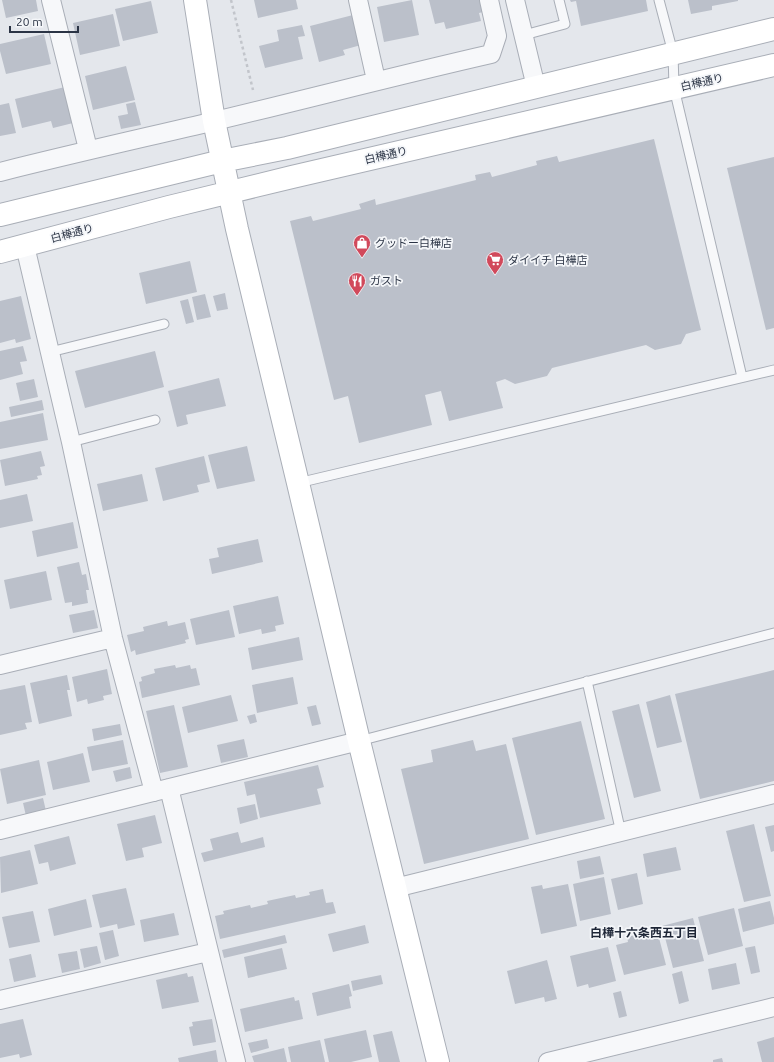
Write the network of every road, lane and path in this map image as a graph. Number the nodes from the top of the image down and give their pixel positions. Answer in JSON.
{"nodes":[{"id":1,"x":51,"y":0,"type":"edge"},
{"id":2,"x":195,"y":0,"type":"edge"},
{"id":3,"x":231,"y":0,"type":"edge"},
{"id":4,"x":358,"y":0,"type":"edge"},
{"id":5,"x":489,"y":0,"type":"edge"},
{"id":6,"x":516,"y":0,"type":"edge"},
{"id":7,"x":559,"y":0,"type":"edge"},
{"id":8,"x":659,"y":0,"type":"edge"},
{"id":9,"x":774,"y":29,"type":"edge"},
{"id":10,"x":524,"y":34,"type":"junction"},
{"id":11,"x":673,"y":53,"type":"junction"},
{"id":12,"x":774,"y":65,"type":"edge"},
{"id":13,"x":376,"y":80,"type":"junction"},
{"id":14,"x":536,"y":87,"type":"junction"},
{"id":15,"x":674,"y":88,"type":"junction"},
{"id":16,"x":257,"y":110,"type":"junction"},
{"id":17,"x":214,"y":121,"type":"junction"},
{"id":18,"x":88,"y":149,"type":"junction"},
{"id":19,"x":222,"y":161,"type":"junction"},
{"id":20,"x":0,"y":172,"type":"edge"},
{"id":21,"x":229,"y":193,"type":"junction"},
{"id":22,"x":0,"y":215,"type":"edge"},
{"id":23,"x":25,"y":246,"type":"junction"},
{"id":24,"x":0,"y":252,"type":"edge"},
{"id":25,"x":164,"y":324,"type":"dead end"},
{"id":26,"x":50,"y":352,"type":"junction"},
{"id":27,"x":774,"y":370,"type":"edge"},
{"id":28,"x":742,"y":378,"type":"junction"},
{"id":29,"x":155,"y":420,"type":"dead end"},
{"id":30,"x":71,"y":442,"type":"junction"},
{"id":31,"x":298,"y":483,"type":"junction"},
{"id":32,"x":774,"y":633,"type":"edge"},
{"id":33,"x":113,"y":638,"type":"junction"},
{"id":34,"x":0,"y":665,"type":"edge"},
{"id":35,"x":588,"y":681,"type":"junction"},
{"id":36,"x":359,"y":741,"type":"junction"},
{"id":37,"x":162,"y":790,"type":"junction"},
{"id":38,"x":774,"y":794,"type":"edge"},
{"id":39,"x":0,"y":830,"type":"edge"},
{"id":40,"x":621,"y":833,"type":"junction"},
{"id":41,"x":395,"y":888,"type":"junction"},
{"id":42,"x":208,"y":952,"type":"junction"},
{"id":43,"x":0,"y":1000,"type":"edge"},
{"id":44,"x":774,"y":1007,"type":"edge"},
{"id":45,"x":236,"y":1062,"type":"edge"},
{"id":46,"x":438,"y":1062,"type":"edge"},
{"id":47,"x":548,"y":1062,"type":"edge"}],
"edges":[{"from":1,"to":18,"type":"street"},
{"from":2,"to":17,"type":"street"},
{"from":3,"to":16,"type":"path"},
{"from":4,"to":13,"type":"street"},
{"from":5,"to":13,"type":"street"},
{"from":6,"to":10,"type":"street"},
{"from":7,"to":10,"type":"lane"},
{"from":8,"to":11,"type":"lane"},
{"from":9,"to":11,"type":"street"},
{"from":10,"to":14,"type":"street"},
{"from":11,"to":14,"type":"street"},
{"from":11,"to":15,"type":"lane"},
{"from":12,"to":15,"type":"street","name":"白樺通り"},
{"from":13,"to":16,"type":"street"},
{"from":14,"to":19,"type":"street"},
{"from":15,"to":21,"type":"street","name":"白樺通り"},
{"from":15,"to":28,"type":"lane"},
{"from":16,"to":17,"type":"street"},
{"from":17,"to":18,"type":"street"},
{"from":17,"to":19,"type":"street"},
{"from":18,"to":20,"type":"street"},
{"from":19,"to":21,"type":"street"},
{"from":19,"to":22,"type":"street"},
{"from":21,"to":23,"type":"street","name":"白樺通り"},
{"from":21,"to":31,"type":"street"},
{"from":23,"to":24,"type":"street","name":"白樺通り"},
{"from":23,"to":26,"type":"street"},
{"from":25,"to":26,"type":"lane"},
{"from":26,"to":30,"type":"street"},
{"from":27,"to":28,"type":"lane"},
{"from":28,"to":31,"type":"lane"},
{"from":29,"to":30,"type":"lane"},
{"from":30,"to":33,"type":"street"},
{"from":31,"to":36,"type":"street"},
{"from":32,"to":35,"type":"lane"},
{"from":33,"to":34,"type":"street"},
{"from":33,"to":37,"type":"street"},
{"from":35,"to":36,"type":"lane"},
{"from":35,"to":40,"type":"lane"},
{"from":36,"to":37,"type":"street"},
{"from":36,"to":41,"type":"street"},
{"from":37,"to":39,"type":"street"},
{"from":37,"to":42,"type":"street"},
{"from":38,"to":40,"type":"street"},
{"from":40,"to":41,"type":"street"},
{"from":41,"to":46,"type":"street"},
{"from":42,"to":43,"type":"street"},
{"from":42,"to":45,"type":"street"},
{"from":44,"to":47,"type":"street"}]}
